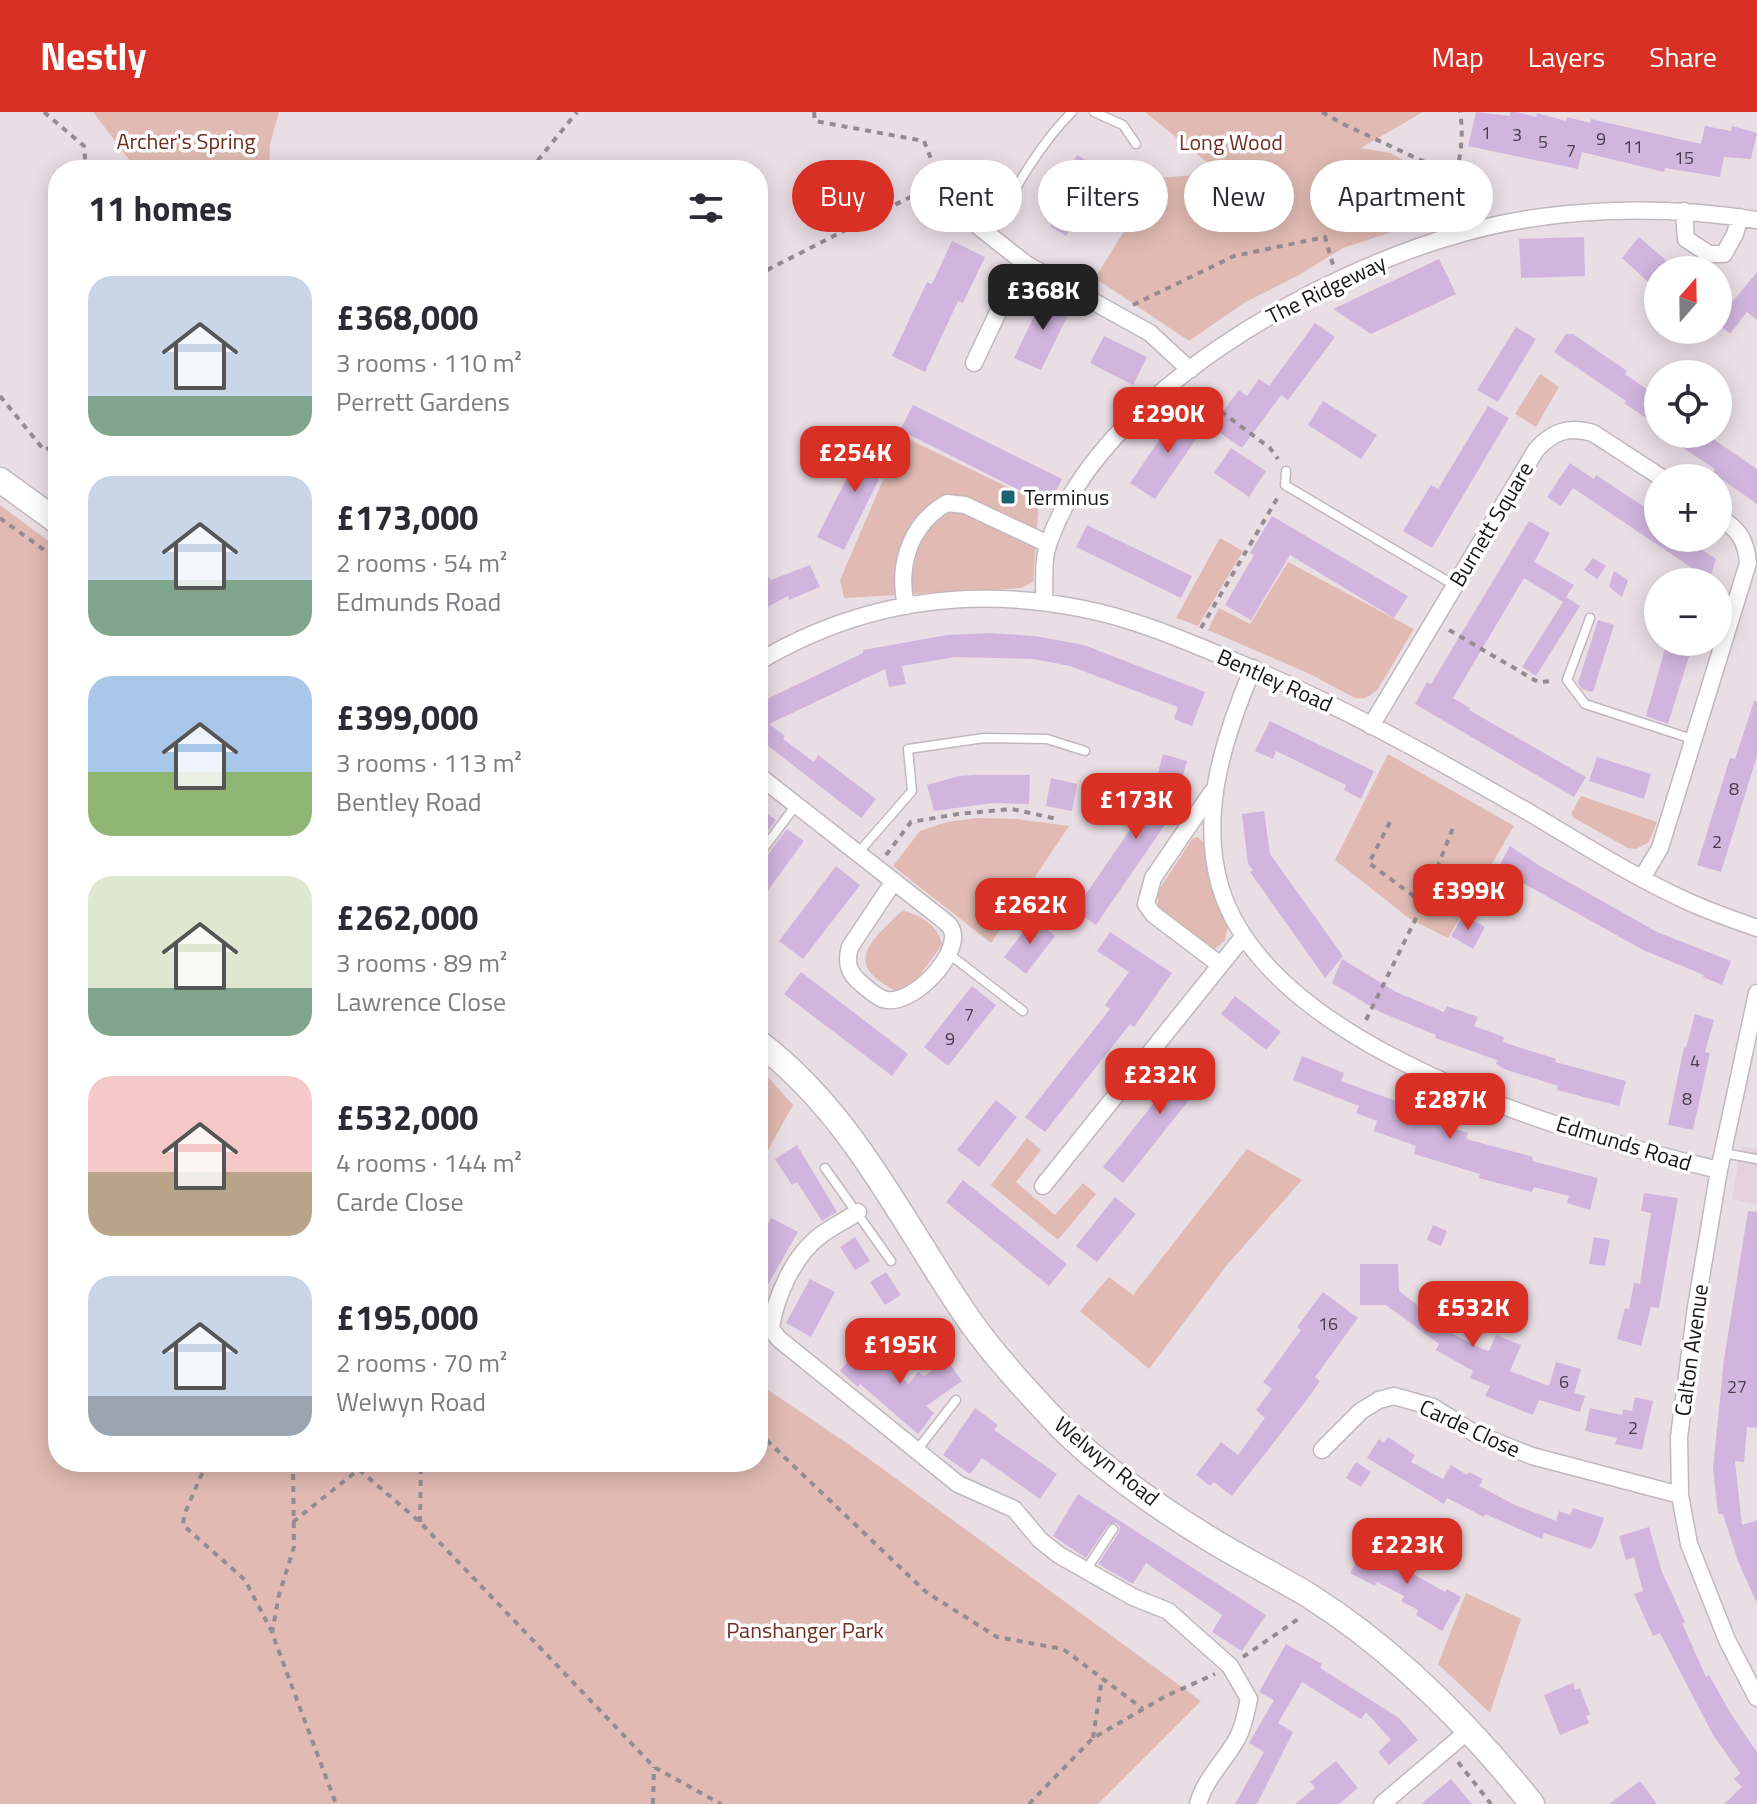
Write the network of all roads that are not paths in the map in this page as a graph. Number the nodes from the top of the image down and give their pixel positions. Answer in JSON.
{"nodes":[{"id":1,"x":1072,"y":112,"type":"edge"},
{"id":2,"x":1094,"y":112,"type":"edge"},
{"id":3,"x":1136,"y":144,"type":"dead end"},
{"id":4,"x":1684,"y":211,"type":"junction"},
{"id":5,"x":1748,"y":218,"type":"edge"},
{"id":6,"x":987,"y":232,"type":"edge"},
{"id":7,"x":990,"y":234,"type":"junction"},
{"id":8,"x":1026,"y":264,"type":"junction"},
{"id":9,"x":974,"y":363,"type":"dead end"},
{"id":10,"x":1184,"y":375,"type":"junction"},
{"id":11,"x":1644,"y":466,"type":"edge"},
{"id":12,"x":1286,"y":471,"type":"road end"},
{"id":13,"x":0,"y":480,"type":"edge"},
{"id":14,"x":48,"y":515,"type":"edge"},
{"id":15,"x":1732,"y":526,"type":"edge"},
{"id":16,"x":1048,"y":544,"type":"junction"},
{"id":17,"x":1752,"y":564,"type":"edge"},
{"id":18,"x":1454,"y":585,"type":"junction"},
{"id":19,"x":1044,"y":602,"type":"junction"},
{"id":20,"x":906,"y":606,"type":"junction"},
{"id":21,"x":1590,"y":618,"type":"dead end"},
{"id":22,"x":768,"y":657,"type":"edge"},
{"id":23,"x":1253,"y":668,"type":"junction"},
{"id":24,"x":1371,"y":726,"type":"junction"},
{"id":25,"x":1692,"y":739,"type":"junction"},
{"id":26,"x":1085,"y":751,"type":"dead end"},
{"id":27,"x":768,"y":783,"type":"edge"},
{"id":28,"x":1214,"y":789,"type":"junction"},
{"id":29,"x":797,"y":805,"type":"junction"},
{"id":30,"x":768,"y":843,"type":"edge"},
{"id":31,"x":858,"y":853,"type":"junction"},
{"id":32,"x":1642,"y":878,"type":"junction"},
{"id":33,"x":894,"y":881,"type":"junction"},
{"id":34,"x":1757,"y":928,"type":"edge"},
{"id":35,"x":1243,"y":937,"type":"junction"},
{"id":36,"x":948,"y":954,"type":"junction"},
{"id":37,"x":1219,"y":964,"type":"junction"},
{"id":38,"x":1757,"y":993,"type":"edge"},
{"id":39,"x":1023,"y":1011,"type":"dead end"},
{"id":40,"x":768,"y":1050,"type":"edge"},
{"id":41,"x":1723,"y":1153,"type":"junction"},
{"id":42,"x":1757,"y":1159,"type":"edge"},
{"id":43,"x":825,"y":1168,"type":"dead end"},
{"id":44,"x":1719,"y":1170,"type":"junction"},
{"id":45,"x":1043,"y":1186,"type":"dead end"},
{"id":46,"x":858,"y":1212,"type":"junction"},
{"id":47,"x":891,"y":1261,"type":"dead end"},
{"id":48,"x":956,"y":1400,"type":"dead end"},
{"id":49,"x":917,"y":1450,"type":"junction"},
{"id":50,"x":1322,"y":1450,"type":"dead end"},
{"id":51,"x":1680,"y":1495,"type":"junction"},
{"id":52,"x":1113,"y":1529,"type":"dead end"},
{"id":53,"x":1086,"y":1570,"type":"junction"},
{"id":54,"x":1757,"y":1698,"type":"edge"},
{"id":55,"x":1468,"y":1731,"type":"junction"},
{"id":56,"x":1198,"y":1804,"type":"edge"},
{"id":57,"x":1382,"y":1804,"type":"edge"},
{"id":58,"x":1532,"y":1804,"type":"edge"}],
"edges":[{"from":1,"to":7,"type":"lane"},
{"from":2,"to":3,"type":"lane"},
{"from":4,"to":5,"type":"street","name":"The Ridgeway"},
{"from":4,"to":5,"type":"street"},
{"from":4,"to":10,"type":"street","name":"The Ridgeway"},
{"from":6,"to":7,"type":"street"},
{"from":7,"to":8,"type":"street"},
{"from":8,"to":9,"type":"street"},
{"from":8,"to":10,"type":"street"},
{"from":10,"to":16,"type":"street","name":"The Ridgeway"},
{"from":11,"to":18,"type":"street","name":"Burnett Square"},
{"from":12,"to":18,"type":"lane"},
{"from":13,"to":14,"type":"main road"},
{"from":15,"to":17,"type":"street"},
{"from":16,"to":19,"type":"street","name":"The Ridgeway"},
{"from":16,"to":20,"type":"street"},
{"from":17,"to":25,"type":"street"},
{"from":18,"to":24,"type":"street","name":"Burnett Square"},
{"from":19,"to":20,"type":"street","name":"Bentley Road"},
{"from":19,"to":23,"type":"street","name":"Bentley Road"},
{"from":20,"to":22,"type":"street","name":"Bentley Road"},
{"from":21,"to":25,"type":"lane"},
{"from":23,"to":24,"type":"street","name":"Bentley Road"},
{"from":23,"to":28,"type":"street","name":"Edmunds Road"},
{"from":24,"to":32,"type":"street","name":"Bentley Road"},
{"from":25,"to":32,"type":"street"},
{"from":26,"to":31,"type":"lane"},
{"from":27,"to":29,"type":"street"},
{"from":28,"to":35,"type":"street","name":"Edmunds Road"},
{"from":28,"to":37,"type":"street"},
{"from":29,"to":30,"type":"lane"},
{"from":29,"to":31,"type":"street"},
{"from":31,"to":33,"type":"street"},
{"from":32,"to":34,"type":"street","name":"Bentley Road"},
{"from":33,"to":36,"type":"street"},
{"from":33,"to":36,"type":"street"},
{"from":35,"to":37,"type":"street"},
{"from":35,"to":44,"type":"street","name":"Edmunds Road"},
{"from":36,"to":39,"type":"lane"},
{"from":37,"to":45,"type":"street"},
{"from":38,"to":41,"type":"street","name":"Calton Avenue"},
{"from":40,"to":55,"type":"main road","name":"Welwyn Road"},
{"from":41,"to":42,"type":"lane"},
{"from":41,"to":44,"type":"street","name":"Calton Avenue"},
{"from":43,"to":46,"type":"lane"},
{"from":44,"to":51,"type":"street","name":"Calton Avenue"},
{"from":46,"to":47,"type":"lane"},
{"from":46,"to":49,"type":"street"},
{"from":48,"to":49,"type":"lane"},
{"from":49,"to":53,"type":"street"},
{"from":50,"to":51,"type":"street","name":"Carde Close"},
{"from":51,"to":54,"type":"street","name":"Calton Avenue"},
{"from":52,"to":53,"type":"lane"},
{"from":53,"to":56,"type":"street"},
{"from":55,"to":57,"type":"street"},
{"from":55,"to":58,"type":"main road","name":"Welwyn Road"}]}
